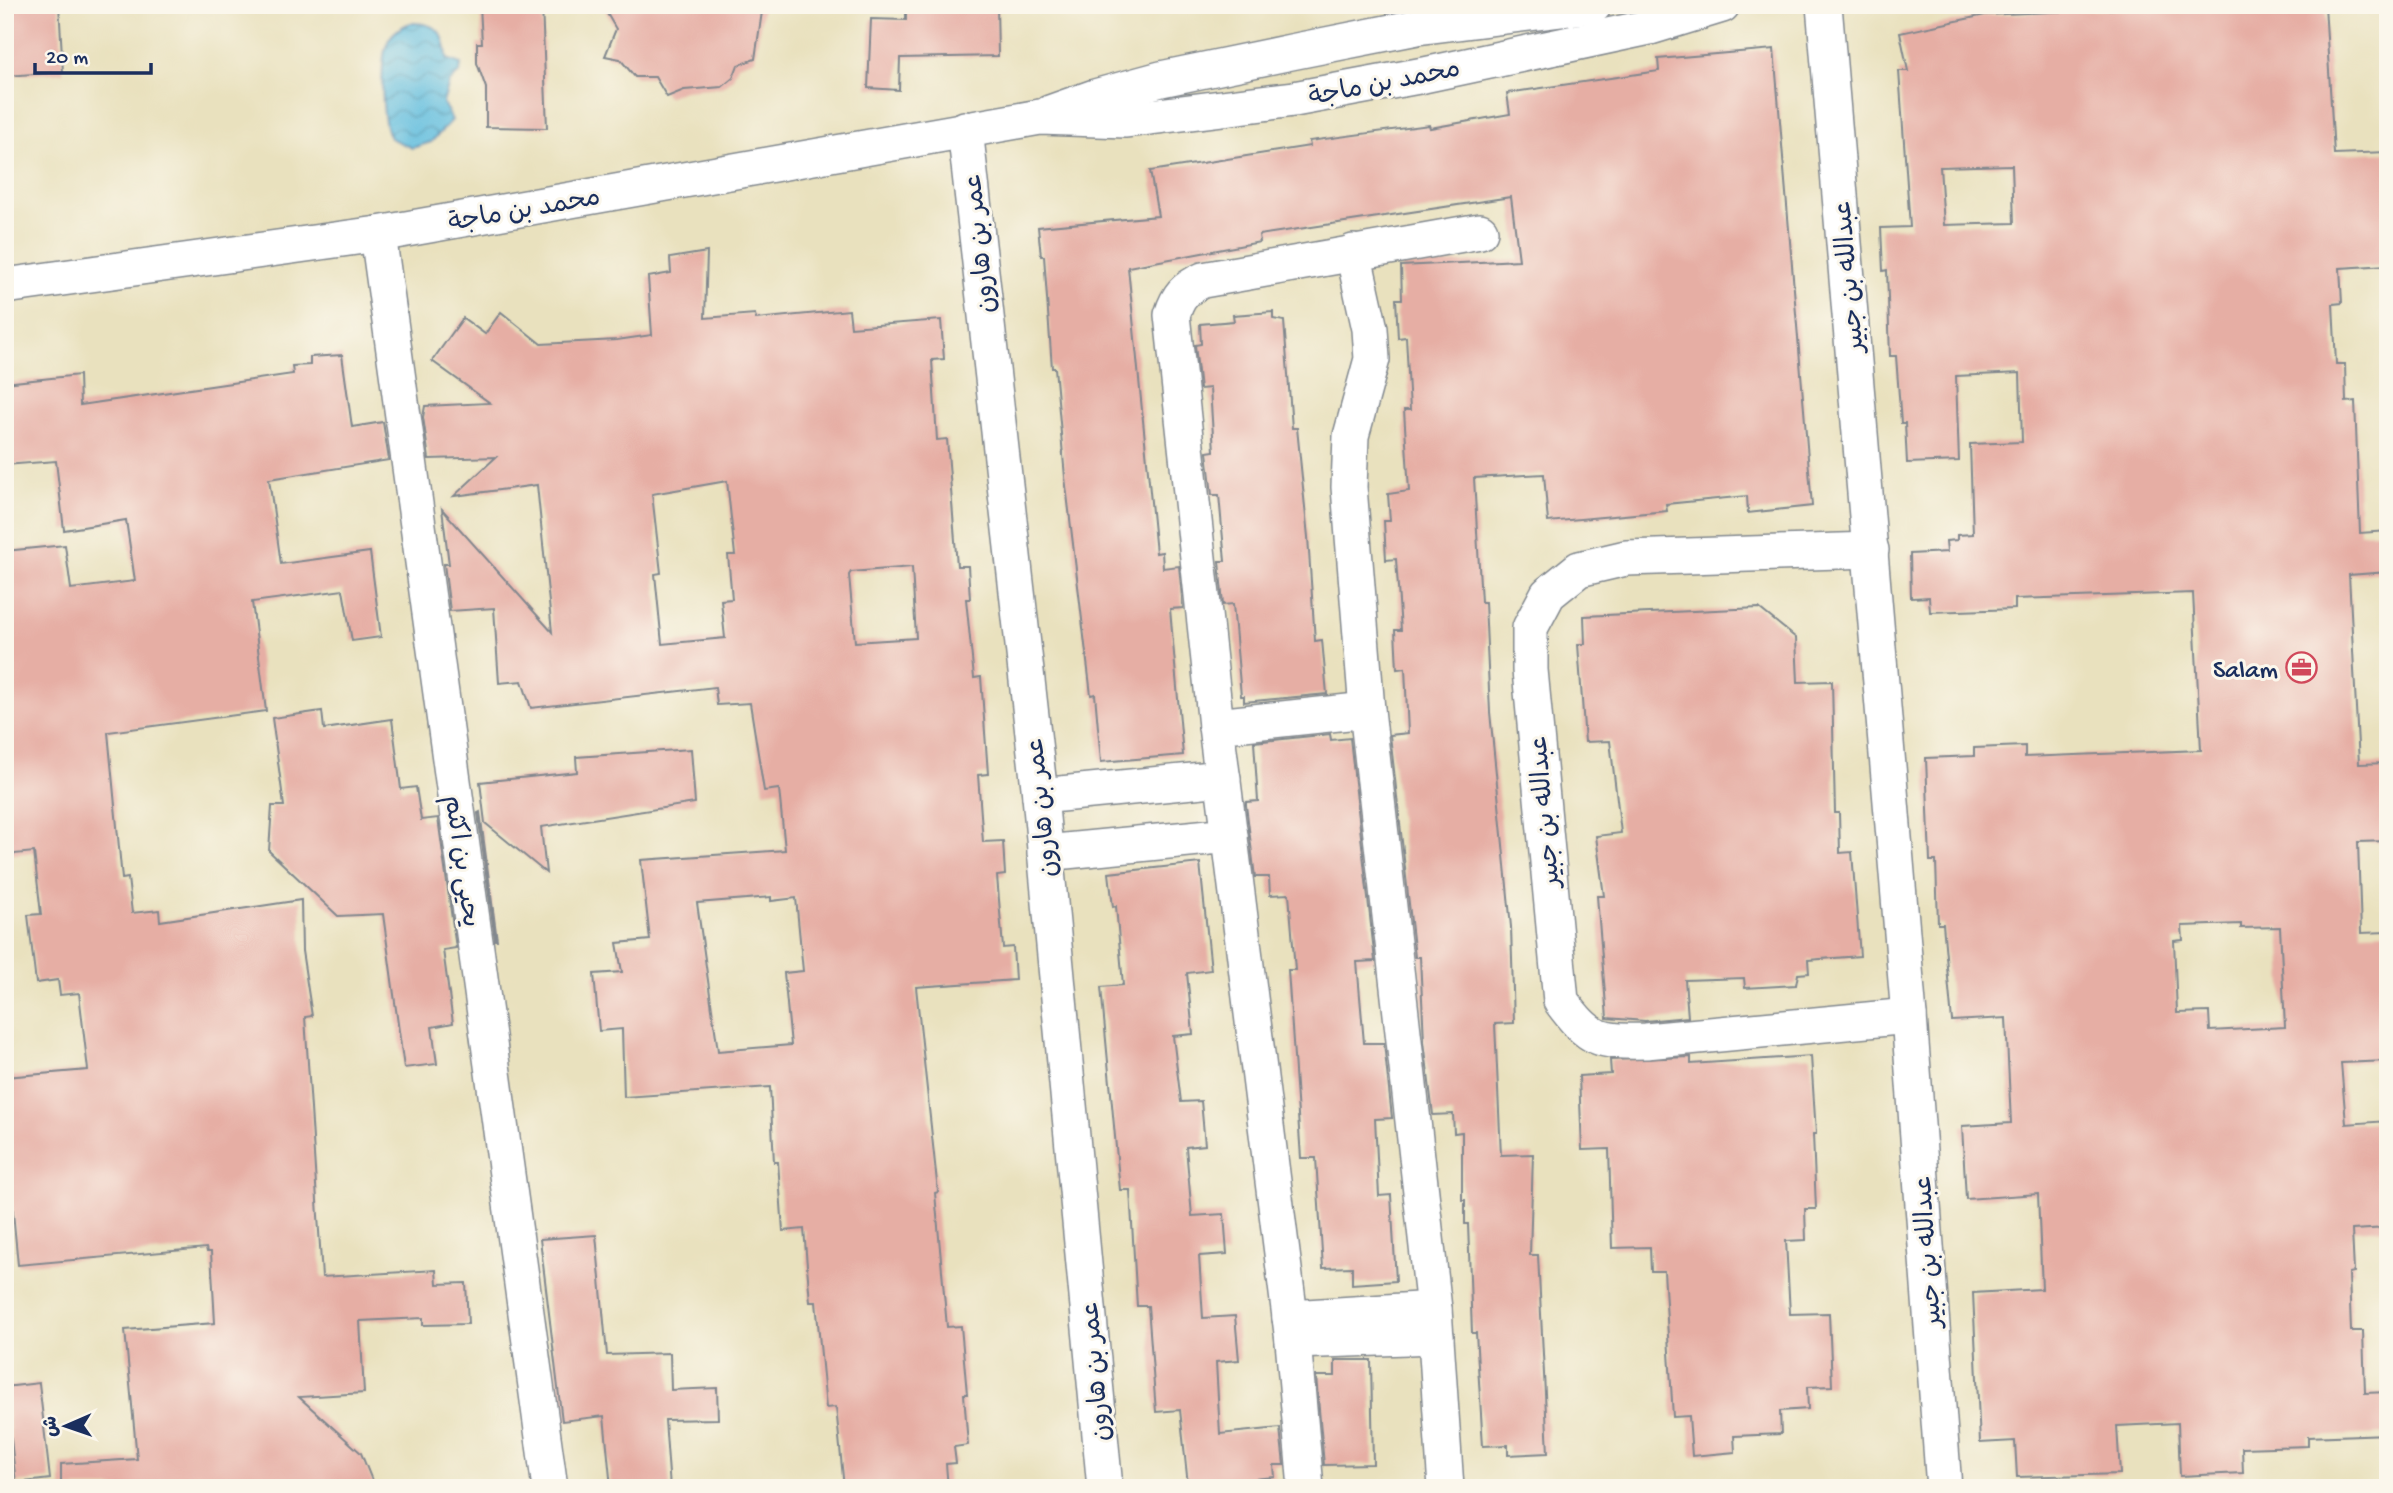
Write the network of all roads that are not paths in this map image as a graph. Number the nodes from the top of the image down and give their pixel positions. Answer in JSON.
{"nodes":[{"id":1,"x":1594,"y":5,"type":"edge"},
{"id":2,"x":1722,"y":5,"type":"edge"},
{"id":3,"x":1824,"y":5,"type":"edge"},
{"id":4,"x":1415,"y":16,"type":"edge"},
{"id":5,"x":1424,"y":75,"type":"junction"},
{"id":6,"x":1040,"y":117,"type":"junction"},
{"id":7,"x":965,"y":129,"type":"junction"},
{"id":8,"x":1480,"y":231,"type":"dead end"},
{"id":9,"x":378,"y":234,"type":"junction"},
{"id":10,"x":1353,"y":252,"type":"junction"},
{"id":11,"x":5,"y":286,"type":"edge"},
{"id":12,"x":1871,"y":550,"type":"junction"},
{"id":13,"x":1367,"y":710,"type":"junction"},
{"id":14,"x":1216,"y":726,"type":"junction"},
{"id":15,"x":1223,"y":778,"type":"junction"},
{"id":16,"x":1040,"y":796,"type":"junction"},
{"id":17,"x":1230,"y":835,"type":"junction"},
{"id":18,"x":1045,"y":853,"type":"junction"},
{"id":19,"x":1909,"y":1016,"type":"junction"},
{"id":20,"x":1435,"y":1323,"type":"junction"},
{"id":21,"x":1292,"y":1330,"type":"junction"},
{"id":22,"x":550,"y":1488,"type":"edge"},
{"id":23,"x":1105,"y":1488,"type":"edge"},
{"id":24,"x":1306,"y":1488,"type":"edge"},
{"id":25,"x":1446,"y":1488,"type":"edge"},
{"id":26,"x":1944,"y":1488,"type":"edge"}],
"edges":[{"from":1,"to":4,"type":"street","name":"محمد بن ماجة"},
{"from":2,"to":5,"type":"street","name":"محمد بن ماجة"},
{"from":3,"to":12,"type":"street","name":"عبدالله بن جبير"},
{"from":4,"to":5,"type":"street"},
{"from":4,"to":6,"type":"street","name":"محمد بن ماجة"},
{"from":5,"to":6,"type":"street","name":"محمد بن ماجة"},
{"from":6,"to":7,"type":"street","name":"محمد بن ماجة"},
{"from":7,"to":9,"type":"street","name":"محمد بن ماجة"},
{"from":7,"to":16,"type":"street","name":"عمر بن هارون"},
{"from":8,"to":10,"type":"street"},
{"from":9,"to":11,"type":"street","name":"محمد بن ماجة"},
{"from":9,"to":22,"type":"street","name":"يحيى بن اكثم"},
{"from":10,"to":13,"type":"street"},
{"from":10,"to":14,"type":"street"},
{"from":12,"to":19,"type":"street","name":"عبدالله بن جبير"},
{"from":12,"to":19,"type":"street","name":"عبدالله بن جبير"},
{"from":13,"to":14,"type":"street"},
{"from":13,"to":20,"type":"street"},
{"from":14,"to":15,"type":"street"},
{"from":15,"to":16,"type":"street"},
{"from":15,"to":17,"type":"street"},
{"from":16,"to":18,"type":"street","name":"عمر بن هارون"},
{"from":17,"to":18,"type":"street"},
{"from":17,"to":21,"type":"street"},
{"from":18,"to":23,"type":"street","name":"عمر بن هارون"},
{"from":19,"to":26,"type":"street","name":"عبدالله بن جبير"},
{"from":20,"to":21,"type":"street"},
{"from":20,"to":25,"type":"street"},
{"from":21,"to":24,"type":"street"}]}
